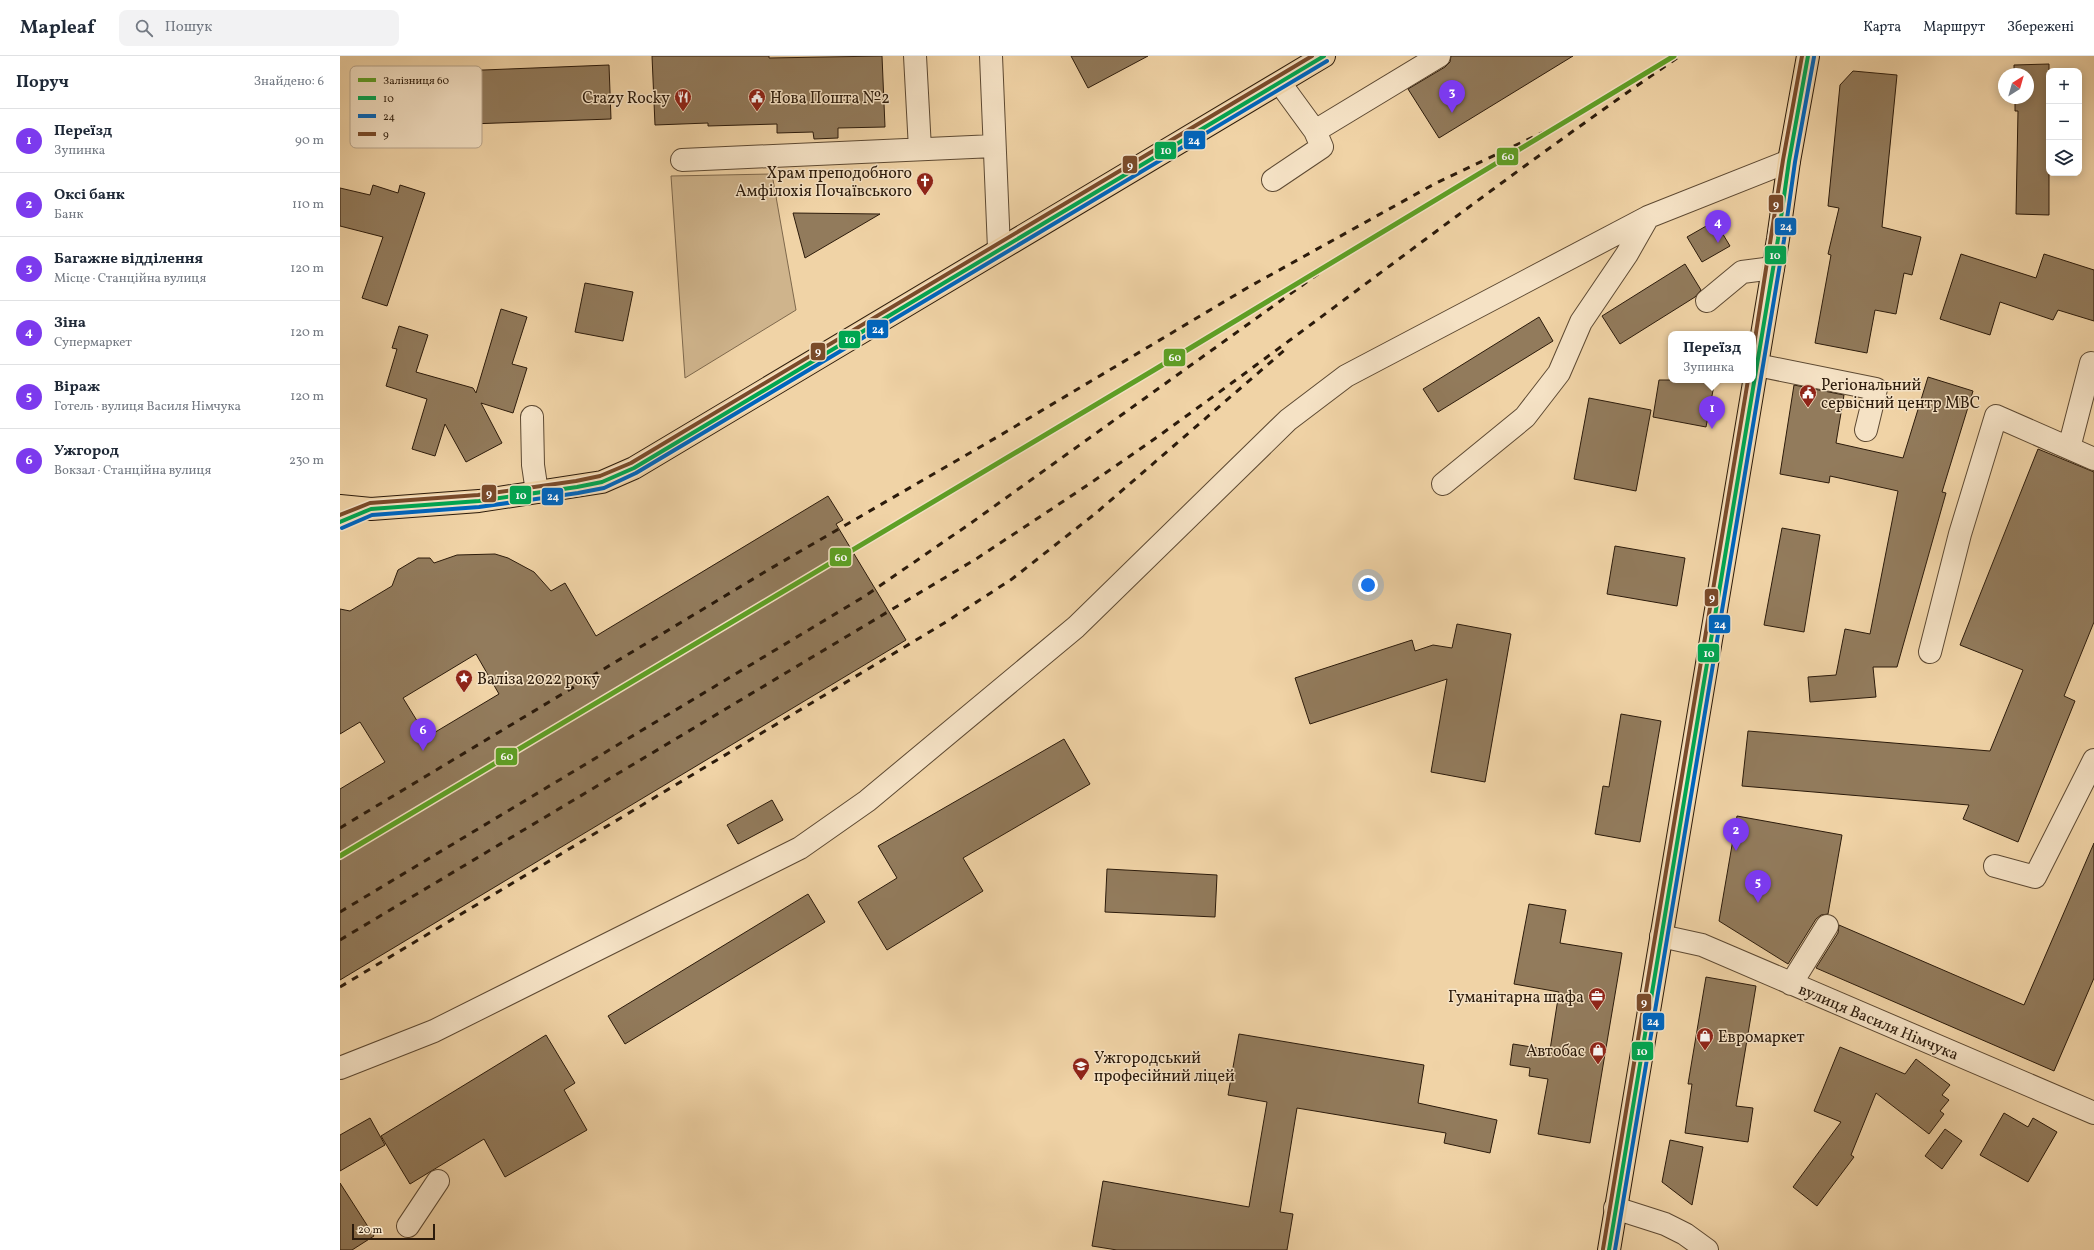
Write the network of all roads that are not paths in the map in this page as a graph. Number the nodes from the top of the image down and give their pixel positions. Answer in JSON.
{"nodes":[{"id":1,"x":915,"y":56,"type":"edge"},
{"id":2,"x":991,"y":56,"type":"edge"},
{"id":3,"x":1324,"y":56,"type":"edge"},
{"id":4,"x":1440,"y":56,"type":"edge"},
{"id":5,"x":1808,"y":56,"type":"edge"},
{"id":6,"x":1280,"y":82,"type":"junction"},
{"id":7,"x":1316,"y":131,"type":"junction"},
{"id":8,"x":994,"y":146,"type":"junction"},
{"id":9,"x":920,"y":149,"type":"junction"},
{"id":10,"x":682,"y":160,"type":"dead end"},
{"id":11,"x":1789,"y":161,"type":"junction"},
{"id":12,"x":1273,"y":180,"type":"dead end"},
{"id":13,"x":1648,"y":216,"type":"junction"},
{"id":14,"x":999,"y":249,"type":"junction"},
{"id":15,"x":1773,"y":268,"type":"junction"},
{"id":16,"x":1707,"y":301,"type":"dead end"},
{"id":17,"x":2091,"y":363,"type":"dead end"},
{"id":18,"x":1757,"y":365,"type":"junction"},
{"id":19,"x":1756,"y":371,"type":"edge"},
{"id":20,"x":1754,"y":383,"type":"edge"},
{"id":21,"x":532,"y":417,"type":"dead end"},
{"id":22,"x":1866,"y":430,"type":"dead end"},
{"id":23,"x":2069,"y":448,"type":"junction"},
{"id":24,"x":2094,"y":459,"type":"edge"},
{"id":25,"x":1443,"y":484,"type":"dead end"},
{"id":26,"x":538,"y":492,"type":"junction"},
{"id":27,"x":340,"y":506,"type":"edge"},
{"id":28,"x":371,"y":509,"type":"junction"},
{"id":29,"x":340,"y":522,"type":"edge"},
{"id":30,"x":1930,"y":652,"type":"dead end"},
{"id":31,"x":2094,"y":760,"type":"edge"},
{"id":32,"x":1994,"y":866,"type":"dead end"},
{"id":33,"x":1826,"y":926,"type":"dead end"},
{"id":34,"x":1661,"y":936,"type":"junction"},
{"id":35,"x":1791,"y":984,"type":"junction"},
{"id":36,"x":340,"y":1068,"type":"edge"},
{"id":37,"x":2094,"y":1113,"type":"edge"},
{"id":38,"x":438,"y":1181,"type":"dead end"},
{"id":39,"x":1615,"y":1208,"type":"junction"},
{"id":40,"x":408,"y":1226,"type":"dead end"},
{"id":41,"x":1608,"y":1250,"type":"edge"},
{"id":42,"x":1707,"y":1250,"type":"edge"}],
"edges":[{"from":1,"to":9,"type":"street"},
{"from":2,"to":8,"type":"street"},
{"from":3,"to":6,"type":"main road"},
{"from":4,"to":7,"type":"street"},
{"from":5,"to":11,"type":"main road"},
{"from":6,"to":7,"type":"street"},
{"from":6,"to":14,"type":"main road"},
{"from":7,"to":12,"type":"street"},
{"from":8,"to":9,"type":"street"},
{"from":8,"to":14,"type":"street"},
{"from":9,"to":10,"type":"street"},
{"from":11,"to":13,"type":"street"},
{"from":11,"to":15,"type":"main road"},
{"from":13,"to":25,"type":"street"},
{"from":13,"to":36,"type":"street"},
{"from":14,"to":26,"type":"main road"},
{"from":15,"to":16,"type":"street"},
{"from":15,"to":18,"type":"main road"},
{"from":17,"to":23,"type":"street"},
{"from":18,"to":19,"type":"main road"},
{"from":18,"to":22,"type":"street"},
{"from":20,"to":34,"type":"main road"},
{"from":21,"to":26,"type":"street"},
{"from":23,"to":24,"type":"street"},
{"from":23,"to":30,"type":"street"},
{"from":26,"to":28,"type":"main road"},
{"from":27,"to":28,"type":"main road"},
{"from":28,"to":29,"type":"main road"},
{"from":31,"to":32,"type":"street"},
{"from":33,"to":35,"type":"street"},
{"from":34,"to":35,"type":"street","name":"вулиця Василя Німчука"},
{"from":34,"to":39,"type":"main road"},
{"from":35,"to":37,"type":"street","name":"вулиця Василя Німчука"},
{"from":38,"to":40,"type":"street"},
{"from":39,"to":41,"type":"main road"},
{"from":39,"to":42,"type":"street"}]}
